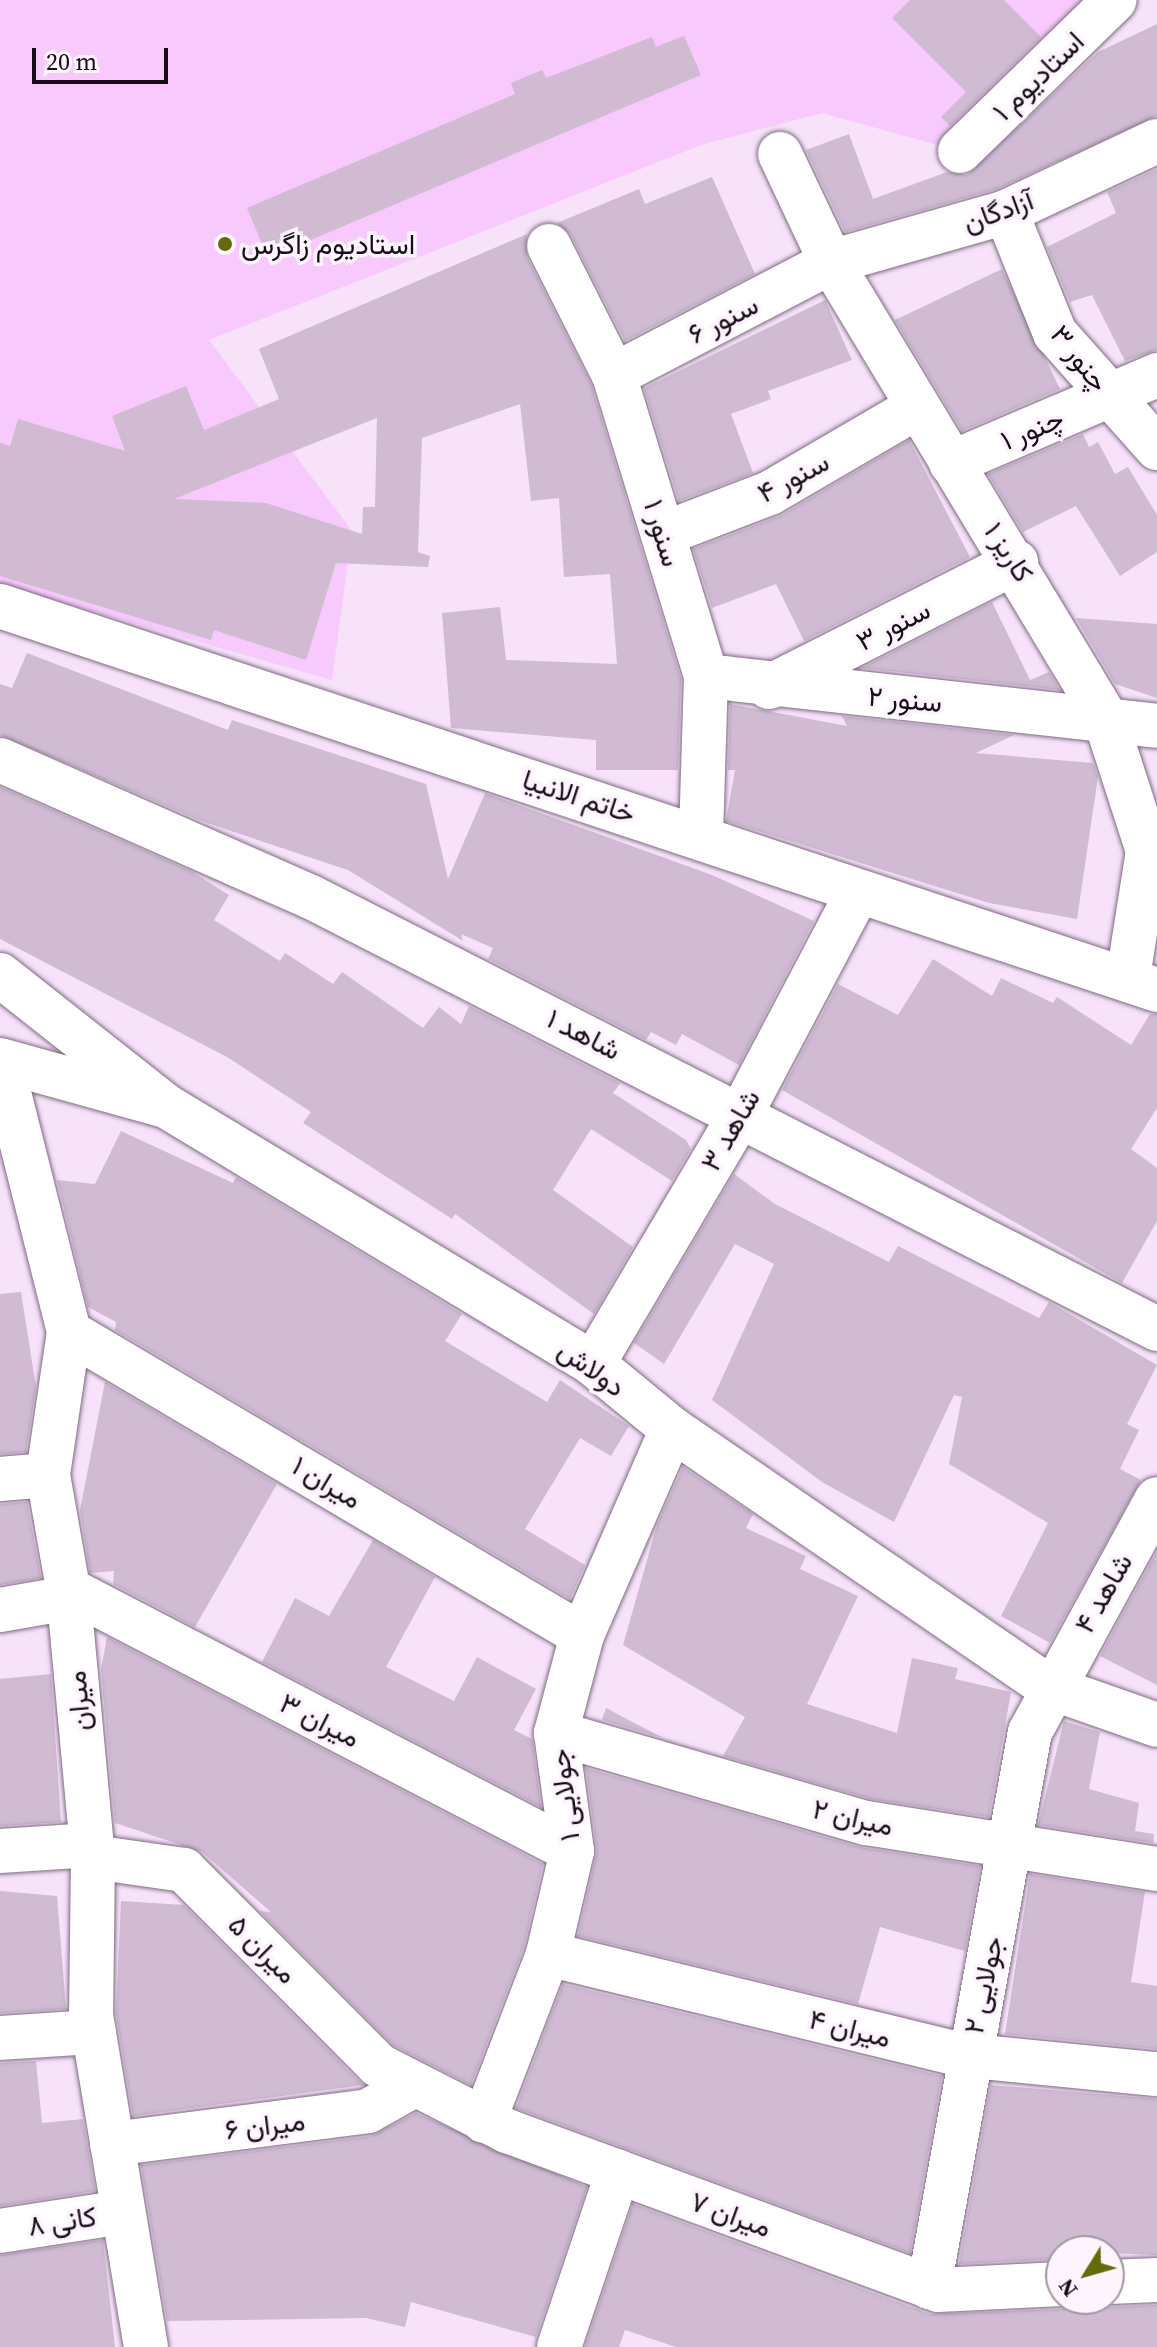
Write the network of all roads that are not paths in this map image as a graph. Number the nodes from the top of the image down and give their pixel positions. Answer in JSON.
{"nodes":[{"id":1,"x":1115,"y":0,"type":"edge"},
{"id":2,"x":1157,"y":141,"type":"edge"},
{"id":3,"x":960,"y":151,"type":"dead end"},
{"id":4,"x":780,"y":154,"type":"dead end"},
{"id":5,"x":1006,"y":212,"type":"junction"},
{"id":6,"x":549,"y":246,"type":"dead end"},
{"id":7,"x":831,"y":262,"type":"junction"},
{"id":8,"x":614,"y":375,"type":"junction"},
{"id":9,"x":1157,"y":375,"type":"edge"},
{"id":10,"x":1110,"y":396,"type":"junction"},
{"id":11,"x":917,"y":407,"type":"junction"},
{"id":12,"x":1157,"y":448,"type":"edge"},
{"id":13,"x":951,"y":463,"type":"junction"},
{"id":14,"x":663,"y":534,"type":"junction"},
{"id":15,"x":1016,"y":562,"type":"junction"},
{"id":16,"x":0,"y":606,"type":"edge"},
{"id":17,"x":706,"y":676,"type":"junction"},
{"id":18,"x":769,"y":687,"type":"junction"},
{"id":19,"x":1104,"y":715,"type":"junction"},
{"id":20,"x":1157,"y":726,"type":"edge"},
{"id":21,"x":0,"y":760,"type":"edge"},
{"id":22,"x":701,"y":836,"type":"junction"},
{"id":23,"x":858,"y":892,"type":"junction"},
{"id":24,"x":0,"y":975,"type":"edge"},
{"id":25,"x":1143,"y":984,"type":"edge"},
{"id":26,"x":1,"y":1061,"type":"edge"},
{"id":27,"x":166,"y":1106,"type":"junction"},
{"id":28,"x":742,"y":1112,"type":"junction"},
{"id":29,"x":1157,"y":1329,"type":"edge"},
{"id":30,"x":69,"y":1332,"type":"junction"},
{"id":31,"x":593,"y":1364,"type":"junction"},
{"id":32,"x":672,"y":1429,"type":"junction"},
{"id":33,"x":48,"y":1475,"type":"junction"},
{"id":34,"x":0,"y":1479,"type":"edge"},
{"id":35,"x":1157,"y":1499,"type":"edge"},
{"id":36,"x":68,"y":1594,"type":"junction"},
{"id":37,"x":0,"y":1610,"type":"edge"},
{"id":38,"x":582,"y":1635,"type":"junction"},
{"id":39,"x":1049,"y":1687,"type":"junction"},
{"id":40,"x":1157,"y":1725,"type":"edge"},
{"id":41,"x":556,"y":1733,"type":"junction"},
{"id":42,"x":1011,"y":1846,"type":"junction"},
{"id":43,"x":0,"y":1851,"type":"edge"},
{"id":44,"x":93,"y":1851,"type":"junction"},
{"id":45,"x":572,"y":1851,"type":"junction"},
{"id":46,"x":1157,"y":1869,"type":"edge"},
{"id":47,"x":548,"y":1954,"type":"junction"},
{"id":48,"x":94,"y":2032,"type":"junction"},
{"id":49,"x":0,"y":2038,"type":"edge"},
{"id":50,"x":968,"y":2055,"type":"junction"},
{"id":51,"x":1157,"y":2074,"type":"edge"},
{"id":52,"x":411,"y":2087,"type":"junction"},
{"id":53,"x":484,"y":2121,"type":"junction"},
{"id":54,"x":112,"y":2144,"type":"junction"},
{"id":55,"x":618,"y":2172,"type":"junction"},
{"id":56,"x":123,"y":2212,"type":"junction"},
{"id":57,"x":0,"y":2231,"type":"edge"},
{"id":58,"x":1157,"y":2280,"type":"edge"},
{"id":59,"x":1125,"y":2281,"type":"edge"},
{"id":60,"x":1045,"y":2284,"type":"edge"},
{"id":61,"x":929,"y":2287,"type":"junction"},
{"id":62,"x":146,"y":2347,"type":"edge"},
{"id":63,"x":559,"y":2347,"type":"edge"}],
"edges":[{"from":1,"to":3,"type":"street","name":"استادیوم ۱"},
{"from":2,"to":5,"type":"street","name":"آزادگان"},
{"from":4,"to":7,"type":"street","name":"کاریز ۱"},
{"from":5,"to":7,"type":"street","name":"آزادگان"},
{"from":5,"to":10,"type":"street","name":"چنور ۳"},
{"from":6,"to":8,"type":"street","name":"سنور ۱"},
{"from":7,"to":8,"type":"street","name":"سنور ۶"},
{"from":7,"to":11,"type":"street","name":"کاریز ۱"},
{"from":8,"to":14,"type":"street","name":"سنور ۱"},
{"from":9,"to":10,"type":"street","name":"چنور ۱"},
{"from":10,"to":12,"type":"street","name":"چنور ۳"},
{"from":10,"to":13,"type":"street","name":"چنور ۱"},
{"from":11,"to":13,"type":"street","name":"کاریز ۱"},
{"from":11,"to":14,"type":"street","name":"سنور ۴"},
{"from":13,"to":15,"type":"street","name":"کاریز ۱"},
{"from":14,"to":17,"type":"street","name":"سنور ۱"},
{"from":15,"to":18,"type":"street","name":"سنور ۳"},
{"from":15,"to":19,"type":"street","name":"کاریز ۱"},
{"from":16,"to":22,"type":"street","name":"خاتم الانبیا"},
{"from":17,"to":18,"type":"street","name":"سنور ۲"},
{"from":17,"to":22,"type":"street","name":"سنور ۱"},
{"from":18,"to":19,"type":"street","name":"سنور ۲"},
{"from":19,"to":20,"type":"street","name":"سنور ۲"},
{"from":19,"to":25,"type":"street","name":"کاریز ۱"},
{"from":21,"to":28,"type":"street","name":"شاهد ۱"},
{"from":22,"to":23,"type":"street","name":"خاتم الانبیا"},
{"from":23,"to":25,"type":"street","name":"خاتم الانبیا"},
{"from":23,"to":28,"type":"street","name":"شاهد ۳"},
{"from":24,"to":27,"type":"street"},
{"from":26,"to":27,"type":"street","name":"دولاش"},
{"from":26,"to":30,"type":"street","name":"میران"},
{"from":27,"to":31,"type":"street","name":"دولاش"},
{"from":28,"to":29,"type":"street","name":"شاهد ۱"},
{"from":28,"to":31,"type":"street","name":"شاهد ۳"},
{"from":30,"to":33,"type":"street","name":"میران"},
{"from":30,"to":38,"type":"street","name":"میران ۱"},
{"from":31,"to":32,"type":"street","name":"دولاش"},
{"from":32,"to":38,"type":"street","name":"جولایی ۱"},
{"from":32,"to":39,"type":"street","name":"دولاش"},
{"from":33,"to":34,"type":"street"},
{"from":33,"to":36,"type":"street","name":"میران"},
{"from":35,"to":39,"type":"street","name":"شاهد ۴"},
{"from":36,"to":37,"type":"street"},
{"from":36,"to":44,"type":"street","name":"میران"},
{"from":36,"to":45,"type":"street","name":"میران ۳"},
{"from":38,"to":41,"type":"street","name":"جولایی ۱"},
{"from":39,"to":40,"type":"street","name":"دولاش"},
{"from":39,"to":42,"type":"street","name":"جولایی ۲"},
{"from":41,"to":42,"type":"street","name":"میران ۲"},
{"from":41,"to":45,"type":"street","name":"جولایی ۱"},
{"from":42,"to":46,"type":"street","name":"میران ۲"},
{"from":42,"to":50,"type":"street","name":"جولایی ۲"},
{"from":43,"to":44,"type":"street","name":"میران ۵"},
{"from":44,"to":48,"type":"street","name":"میران"},
{"from":44,"to":52,"type":"street","name":"میران ۵"},
{"from":45,"to":47,"type":"street","name":"جولایی ۱"},
{"from":47,"to":50,"type":"street","name":"میران ۴"},
{"from":47,"to":53,"type":"street","name":"جولایی ۱"},
{"from":48,"to":49,"type":"street"},
{"from":48,"to":54,"type":"street","name":"میران"},
{"from":50,"to":51,"type":"street","name":"میران ۴"},
{"from":50,"to":61,"type":"street","name":"جولایی ۲"},
{"from":52,"to":53,"type":"street","name":"میران ۷"},
{"from":52,"to":54,"type":"street","name":"میران ۶"},
{"from":53,"to":55,"type":"street","name":"میران ۷"},
{"from":54,"to":56,"type":"street","name":"میران"},
{"from":55,"to":61,"type":"street","name":"میران ۷"},
{"from":55,"to":63,"type":"street"},
{"from":56,"to":57,"type":"street","name":"کانی ۸"},
{"from":56,"to":62,"type":"street","name":"میران"},
{"from":58,"to":59,"type":"street"},
{"from":60,"to":61,"type":"street","name":"میران ۷"}]}
